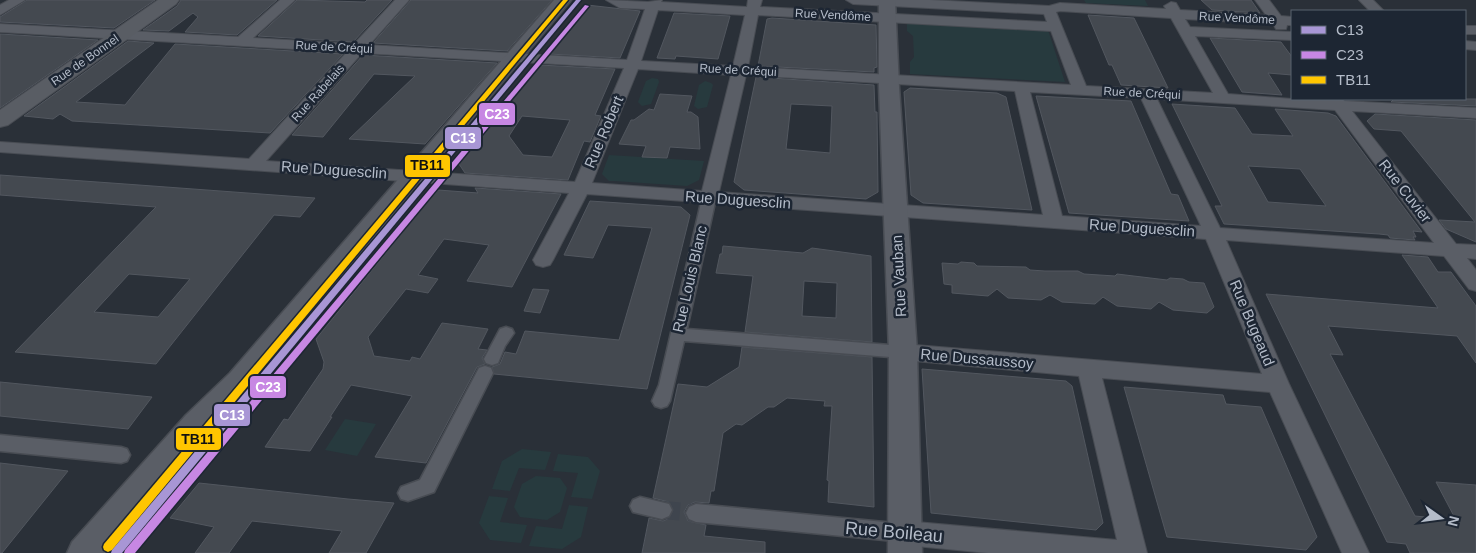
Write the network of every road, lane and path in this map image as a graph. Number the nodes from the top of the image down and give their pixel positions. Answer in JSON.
{"nodes":[{"id":1,"x":18,"y":0,"type":"edge"},
{"id":2,"x":170,"y":0,"type":"edge"},
{"id":3,"x":288,"y":0,"type":"edge"},
{"id":4,"x":402,"y":0,"type":"edge"},
{"id":5,"x":564,"y":0,"type":"edge"},
{"id":6,"x":612,"y":0,"type":"edge"},
{"id":7,"x":853,"y":0,"type":"edge"},
{"id":8,"x":1167,"y":0,"type":"edge"},
{"id":9,"x":1262,"y":0,"type":"edge"},
{"id":10,"x":1366,"y":0,"type":"edge"},
{"id":11,"x":654,"y":3,"type":"edge"},
{"id":12,"x":754,"y":5,"type":"edge"},
{"id":13,"x":887,"y":7,"type":"edge"},
{"id":14,"x":1049,"y":10,"type":"junction"},
{"id":15,"x":1376,"y":10,"type":"edge"},
{"id":16,"x":0,"y":11,"type":"edge"},
{"id":17,"x":1176,"y":14,"type":"junction"},
{"id":18,"x":1277,"y":20,"type":"junction"},
{"id":19,"x":1291,"y":21,"type":"edge"},
{"id":20,"x":1056,"y":27,"type":"junction"},
{"id":21,"x":0,"y":28,"type":"edge"},
{"id":22,"x":1186,"y":31,"type":"junction"},
{"id":23,"x":122,"y":34,"type":"junction"},
{"id":24,"x":1291,"y":38,"type":"edge"},
{"id":25,"x":241,"y":42,"type":"junction"},
{"id":26,"x":359,"y":48,"type":"junction"},
{"id":27,"x":513,"y":58,"type":"junction"},
{"id":28,"x":632,"y":64,"type":"junction"},
{"id":29,"x":740,"y":70,"type":"junction"},
{"id":30,"x":889,"y":79,"type":"junction"},
{"id":31,"x":1021,"y":86,"type":"junction"},
{"id":32,"x":1080,"y":90,"type":"junction"},
{"id":33,"x":1147,"y":94,"type":"junction"},
{"id":34,"x":1223,"y":98,"type":"junction"},
{"id":35,"x":1461,"y":100,"type":"edge"},
{"id":36,"x":1337,"y":102,"type":"edge"},
{"id":37,"x":1475,"y":113,"type":"edge"},
{"id":38,"x":0,"y":120,"type":"edge"},
{"id":39,"x":0,"y":147,"type":"edge"},
{"id":40,"x":254,"y":164,"type":"junction"},
{"id":41,"x":412,"y":176,"type":"junction"},
{"id":42,"x":581,"y":189,"type":"junction"},
{"id":43,"x":709,"y":198,"type":"junction"},
{"id":44,"x":896,"y":211,"type":"junction"},
{"id":45,"x":1054,"y":222,"type":"junction"},
{"id":46,"x":1213,"y":233,"type":"junction"},
{"id":47,"x":1450,"y":250,"type":"junction"},
{"id":48,"x":1476,"y":252,"type":"edge"},
{"id":49,"x":543,"y":260,"type":"dead end"},
{"id":50,"x":1476,"y":284,"type":"edge"},
{"id":51,"x":677,"y":334,"type":"junction"},
{"id":52,"x":496,"y":351,"type":"dead end"},
{"id":53,"x":903,"y":352,"type":"junction"},
{"id":54,"x":1088,"y":368,"type":"junction"},
{"id":55,"x":1278,"y":384,"type":"junction"},
{"id":56,"x":664,"y":391,"type":"dead end"},
{"id":57,"x":0,"y":443,"type":"edge"},
{"id":58,"x":121,"y":455,"type":"dead end"},
{"id":59,"x":408,"y":493,"type":"dead end"},
{"id":60,"x":640,"y":506,"type":"dead end"},
{"id":61,"x":662,"y":510,"type":"tunnel mouth"},
{"id":62,"x":696,"y":513,"type":"tunnel mouth"},
{"id":63,"x":905,"y":543,"type":"edge"},
{"id":64,"x":84,"y":553,"type":"edge"},
{"id":65,"x":1121,"y":553,"type":"edge"},
{"id":66,"x":1134,"y":553,"type":"edge"},
{"id":67,"x":1356,"y":553,"type":"edge"}],
"edges":[{"from":1,"to":16,"type":"street"},
{"from":2,"to":23,"type":"main road","name":"Rue de Bonnel"},
{"from":3,"to":25,"type":"street"},
{"from":4,"to":26,"type":"street","name":"Rue Rabelais"},
{"from":5,"to":27,"type":"street"},
{"from":6,"to":11,"type":"street","name":"Rue Vendôme"},
{"from":7,"to":13,"type":"street","name":"Rue Vendôme"},
{"from":8,"to":17,"type":"street"},
{"from":9,"to":18,"type":"street"},
{"from":10,"to":15,"type":"street"},
{"from":11,"to":12,"type":"street","name":"Rue Vendôme"},
{"from":11,"to":28,"type":"street","name":"Rue Robert"},
{"from":12,"to":13,"type":"street","name":"Rue Vendôme"},
{"from":12,"to":29,"type":"street","name":"Rue Louis Blanc"},
{"from":13,"to":14,"type":"street","name":"Rue Vendôme"},
{"from":13,"to":20,"type":"street","name":"Rue Vendôme"},
{"from":13,"to":30,"type":"street","name":"Rue Vauban"},
{"from":14,"to":17,"type":"street","name":"Rue Vendôme"},
{"from":14,"to":20,"type":"street"},
{"from":17,"to":18,"type":"street","name":"Rue Vendôme"},
{"from":17,"to":22,"type":"street"},
{"from":18,"to":19,"type":"street","name":"Rue Vendôme"},
{"from":18,"to":24,"type":"street"},
{"from":20,"to":32,"type":"street"},
{"from":21,"to":23,"type":"street","name":"Rue de Créqui"},
{"from":22,"to":24,"type":"street","name":"Rue Vendôme"},
{"from":22,"to":34,"type":"street"},
{"from":23,"to":25,"type":"street","name":"Rue de Créqui"},
{"from":23,"to":38,"type":"main road","name":"Rue de Bonnel"},
{"from":25,"to":26,"type":"street","name":"Rue de Créqui"},
{"from":26,"to":27,"type":"street","name":"Rue de Créqui"},
{"from":26,"to":40,"type":"street","name":"Rue Rabelais"},
{"from":27,"to":28,"type":"street","name":"Rue de Créqui"},
{"from":27,"to":41,"type":"street"},
{"from":28,"to":29,"type":"street","name":"Rue de Créqui"},
{"from":28,"to":42,"type":"street","name":"Rue Robert"},
{"from":29,"to":30,"type":"street","name":"Rue de Créqui"},
{"from":29,"to":43,"type":"street","name":"Rue Louis Blanc"},
{"from":30,"to":31,"type":"street","name":"Rue de Créqui"},
{"from":30,"to":44,"type":"street","name":"Rue Vauban"},
{"from":31,"to":32,"type":"street","name":"Rue de Créqui"},
{"from":31,"to":45,"type":"street"},
{"from":32,"to":33,"type":"street","name":"Rue de Créqui"},
{"from":33,"to":34,"type":"street","name":"Rue de Créqui"},
{"from":33,"to":46,"type":"street","name":"Rue Bugeaud"},
{"from":34,"to":36,"type":"street","name":"Rue de Créqui"},
{"from":35,"to":37,"type":"street"},
{"from":36,"to":37,"type":"street","name":"Rue de Créqui"},
{"from":36,"to":47,"type":"street","name":"Rue Cuvier"},
{"from":39,"to":40,"type":"street","name":"Rue Duguesclin"},
{"from":40,"to":41,"type":"street","name":"Rue Duguesclin"},
{"from":41,"to":42,"type":"street","name":"Rue Duguesclin"},
{"from":41,"to":64,"type":"street"},
{"from":42,"to":43,"type":"street","name":"Rue Duguesclin"},
{"from":42,"to":49,"type":"street","name":"Rue Robert"},
{"from":43,"to":44,"type":"street","name":"Rue Duguesclin"},
{"from":43,"to":51,"type":"street","name":"Rue Louis Blanc"},
{"from":44,"to":45,"type":"street","name":"Rue Duguesclin"},
{"from":44,"to":53,"type":"street","name":"Rue Vauban"},
{"from":45,"to":46,"type":"street","name":"Rue Duguesclin"},
{"from":46,"to":47,"type":"street","name":"Rue Duguesclin"},
{"from":46,"to":55,"type":"street","name":"Rue Bugeaud"},
{"from":47,"to":48,"type":"street","name":"Rue Duguesclin"},
{"from":47,"to":50,"type":"street","name":"Rue Cuvier"},
{"from":51,"to":53,"type":"street","name":"Rue Dussaussoy"},
{"from":51,"to":56,"type":"street","name":"Rue Louis Blanc"},
{"from":52,"to":59,"type":"street"},
{"from":53,"to":54,"type":"street","name":"Rue Dussaussoy"},
{"from":53,"to":63,"type":"street","name":"Rue Vauban"},
{"from":54,"to":55,"type":"street","name":"Rue Dussaussoy"},
{"from":54,"to":66,"type":"street"},
{"from":55,"to":67,"type":"street","name":"Rue Bugeaud"},
{"from":57,"to":58,"type":"street"},
{"from":60,"to":61,"type":"street"},
{"from":62,"to":63,"type":"street","name":"Rue Boileau"},
{"from":63,"to":65,"type":"street","name":"Rue Boileau"}]}
